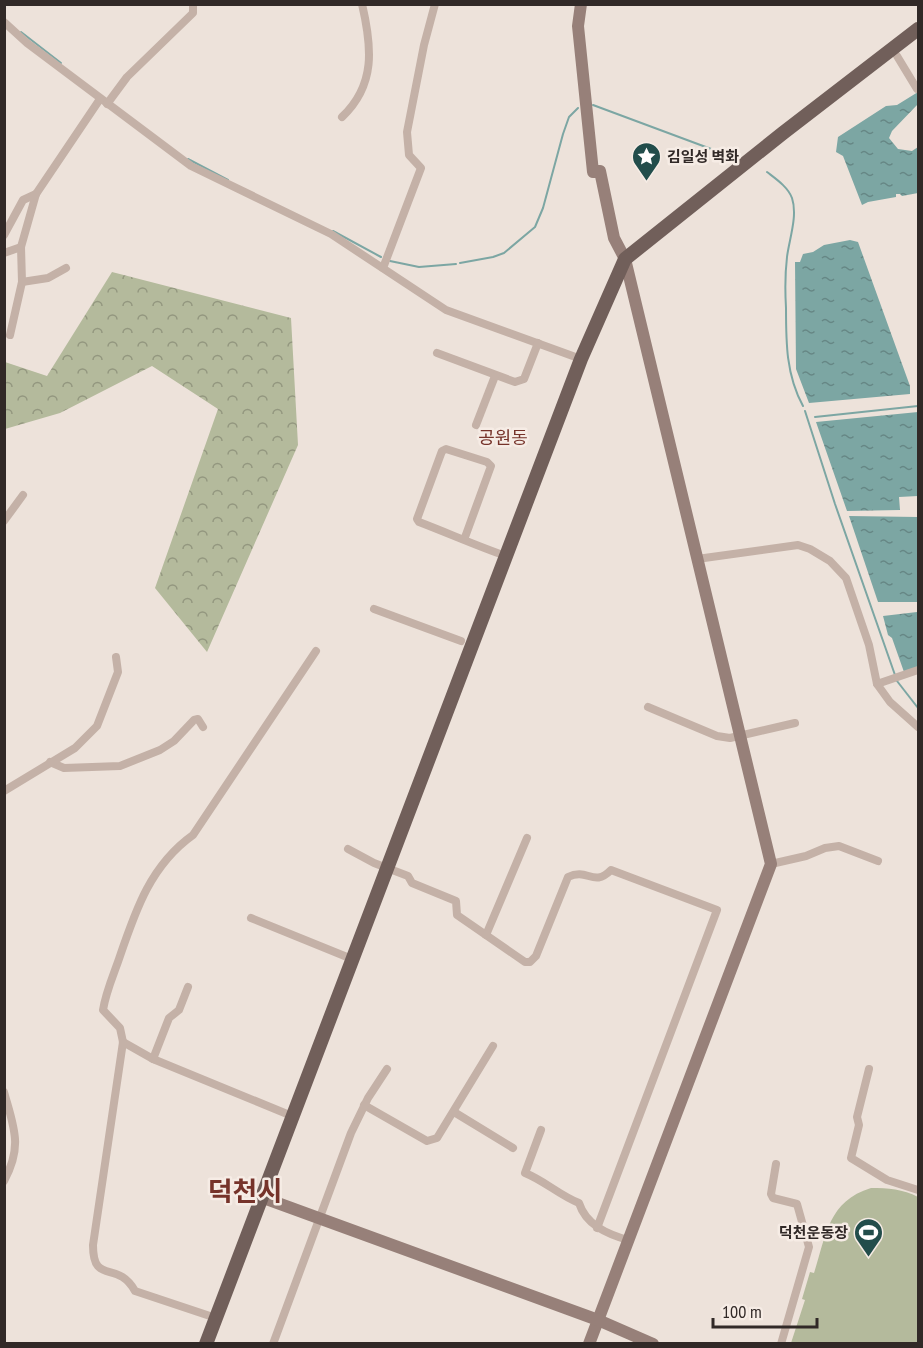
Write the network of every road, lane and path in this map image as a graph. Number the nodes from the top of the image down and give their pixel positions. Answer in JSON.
{"nodes":[{"id":1,"x":194,"y":4,"type":"edge"},
{"id":2,"x":362,"y":4,"type":"edge"},
{"id":3,"x":435,"y":4,"type":"edge"},
{"id":4,"x":581,"y":4,"type":"edge"},
{"id":5,"x":4,"y":21,"type":"edge"},
{"id":6,"x":918,"y":29,"type":"edge"},
{"id":7,"x":897,"y":56,"type":"dead end"},
{"id":8,"x":916,"y":89,"type":"dead end"},
{"id":9,"x":103,"y":101,"type":"junction"},
{"id":10,"x":342,"y":117,"type":"dead end"},
{"id":11,"x":36,"y":194,"type":"junction"},
{"id":12,"x":4,"y":234,"type":"edge"},
{"id":13,"x":21,"y":247,"type":"junction"},
{"id":14,"x":4,"y":253,"type":"edge"},
{"id":15,"x":625,"y":259,"type":"junction"},
{"id":16,"x":66,"y":268,"type":"dead end"},
{"id":17,"x":383,"y":268,"type":"junction"},
{"id":18,"x":22,"y":282,"type":"junction"},
{"id":19,"x":10,"y":335,"type":"dead end"},
{"id":20,"x":538,"y":343,"type":"junction"},
{"id":21,"x":437,"y":353,"type":"dead end"},
{"id":22,"x":581,"y":359,"type":"junction"},
{"id":23,"x":495,"y":375,"type":"junction"},
{"id":24,"x":476,"y":425,"type":"dead end"},
{"id":25,"x":23,"y":495,"type":"dead end"},
{"id":26,"x":4,"y":522,"type":"edge"},
{"id":27,"x":464,"y":540,"type":"junction"},
{"id":28,"x":506,"y":556,"type":"junction"},
{"id":29,"x":697,"y":559,"type":"junction"},
{"id":30,"x":374,"y":609,"type":"dead end"},
{"id":31,"x":461,"y":641,"type":"dead end"},
{"id":32,"x":316,"y":651,"type":"dead end"},
{"id":33,"x":116,"y":657,"type":"dead end"},
{"id":34,"x":918,"y":670,"type":"edge"},
{"id":35,"x":877,"y":684,"type":"junction"},
{"id":36,"x":648,"y":707,"type":"dead end"},
{"id":37,"x":795,"y":723,"type":"dead end"},
{"id":38,"x":203,"y":726,"type":"dead end"},
{"id":39,"x":918,"y":727,"type":"edge"},
{"id":40,"x":741,"y":737,"type":"junction"},
{"id":41,"x":50,"y":762,"type":"junction"},
{"id":42,"x":4,"y":791,"type":"edge"},
{"id":43,"x":527,"y":838,"type":"dead end"},
{"id":44,"x":348,"y":849,"type":"dead end"},
{"id":45,"x":878,"y":861,"type":"dead end"},
{"id":46,"x":771,"y":864,"type":"junction"},
{"id":47,"x":387,"y":868,"type":"junction"},
{"id":48,"x":251,"y":918,"type":"dead end"},
{"id":49,"x":486,"y":935,"type":"junction"},
{"id":50,"x":352,"y":959,"type":"junction"},
{"id":51,"x":188,"y":987,"type":"dead end"},
{"id":52,"x":123,"y":1042,"type":"junction"},
{"id":53,"x":493,"y":1046,"type":"dead end"},
{"id":54,"x":153,"y":1059,"type":"junction"},
{"id":55,"x":387,"y":1069,"type":"dead end"},
{"id":56,"x":869,"y":1070,"type":"dead end"},
{"id":57,"x":4,"y":1092,"type":"edge"},
{"id":58,"x":364,"y":1106,"type":"junction"},
{"id":59,"x":454,"y":1112,"type":"junction"},
{"id":60,"x":292,"y":1116,"type":"junction"},
{"id":61,"x":541,"y":1130,"type":"dead end"},
{"id":62,"x":513,"y":1148,"type":"dead end"},
{"id":63,"x":776,"y":1164,"type":"dead end"},
{"id":64,"x":4,"y":1181,"type":"edge"},
{"id":65,"x":918,"y":1190,"type":"edge"},
{"id":66,"x":261,"y":1197,"type":"junction"},
{"id":67,"x":320,"y":1219,"type":"junction"},
{"id":68,"x":597,"y":1228,"type":"junction"},
{"id":69,"x":628,"y":1240,"type":"junction"},
{"id":70,"x":216,"y":1318,"type":"junction"},
{"id":71,"x":598,"y":1320,"type":"junction"},
{"id":72,"x":206,"y":1344,"type":"edge"},
{"id":73,"x":273,"y":1344,"type":"edge"},
{"id":74,"x":589,"y":1344,"type":"edge"},
{"id":75,"x":653,"y":1344,"type":"edge"},
{"id":76,"x":781,"y":1344,"type":"edge"}],
"edges":[{"from":1,"to":9,"type":"street"},
{"from":2,"to":10,"type":"street"},
{"from":3,"to":17,"type":"street"},
{"from":4,"to":15,"type":"main road"},
{"from":5,"to":9,"type":"street"},
{"from":6,"to":15,"type":"main road"},
{"from":7,"to":8,"type":"street"},
{"from":9,"to":11,"type":"street"},
{"from":9,"to":17,"type":"street"},
{"from":11,"to":12,"type":"street"},
{"from":11,"to":13,"type":"street"},
{"from":13,"to":14,"type":"street"},
{"from":13,"to":18,"type":"street"},
{"from":15,"to":22,"type":"main road"},
{"from":15,"to":29,"type":"main road"},
{"from":16,"to":18,"type":"street"},
{"from":17,"to":20,"type":"street"},
{"from":18,"to":19,"type":"street"},
{"from":20,"to":22,"type":"street"},
{"from":20,"to":23,"type":"street"},
{"from":21,"to":23,"type":"street"},
{"from":22,"to":28,"type":"main road"},
{"from":23,"to":24,"type":"street"},
{"from":25,"to":26,"type":"street"},
{"from":27,"to":27,"type":"street"},
{"from":27,"to":28,"type":"street"},
{"from":28,"to":47,"type":"main road"},
{"from":29,"to":35,"type":"street"},
{"from":29,"to":40,"type":"main road"},
{"from":30,"to":31,"type":"street"},
{"from":32,"to":52,"type":"street"},
{"from":33,"to":41,"type":"street"},
{"from":34,"to":35,"type":"street"},
{"from":35,"to":39,"type":"street"},
{"from":36,"to":40,"type":"street"},
{"from":37,"to":40,"type":"street"},
{"from":38,"to":41,"type":"street"},
{"from":40,"to":46,"type":"main road"},
{"from":41,"to":42,"type":"street"},
{"from":43,"to":49,"type":"street"},
{"from":44,"to":47,"type":"street"},
{"from":45,"to":46,"type":"street"},
{"from":46,"to":69,"type":"main road"},
{"from":47,"to":49,"type":"street"},
{"from":47,"to":50,"type":"main road"},
{"from":48,"to":50,"type":"street"},
{"from":49,"to":68,"type":"street"},
{"from":50,"to":60,"type":"main road"},
{"from":51,"to":54,"type":"street"},
{"from":52,"to":54,"type":"street"},
{"from":52,"to":70,"type":"street"},
{"from":53,"to":59,"type":"street"},
{"from":54,"to":60,"type":"street"},
{"from":55,"to":58,"type":"street"},
{"from":56,"to":65,"type":"street"},
{"from":57,"to":64,"type":"street"},
{"from":58,"to":59,"type":"street"},
{"from":58,"to":67,"type":"street"},
{"from":59,"to":62,"type":"street"},
{"from":60,"to":66,"type":"main road"},
{"from":61,"to":68,"type":"street"},
{"from":63,"to":76,"type":"street"},
{"from":66,"to":67,"type":"main road"},
{"from":66,"to":70,"type":"main road"},
{"from":67,"to":71,"type":"main road"},
{"from":67,"to":73,"type":"street"},
{"from":68,"to":69,"type":"street"},
{"from":69,"to":71,"type":"main road"},
{"from":70,"to":72,"type":"main road"},
{"from":71,"to":74,"type":"main road"},
{"from":71,"to":75,"type":"main road"}]}
